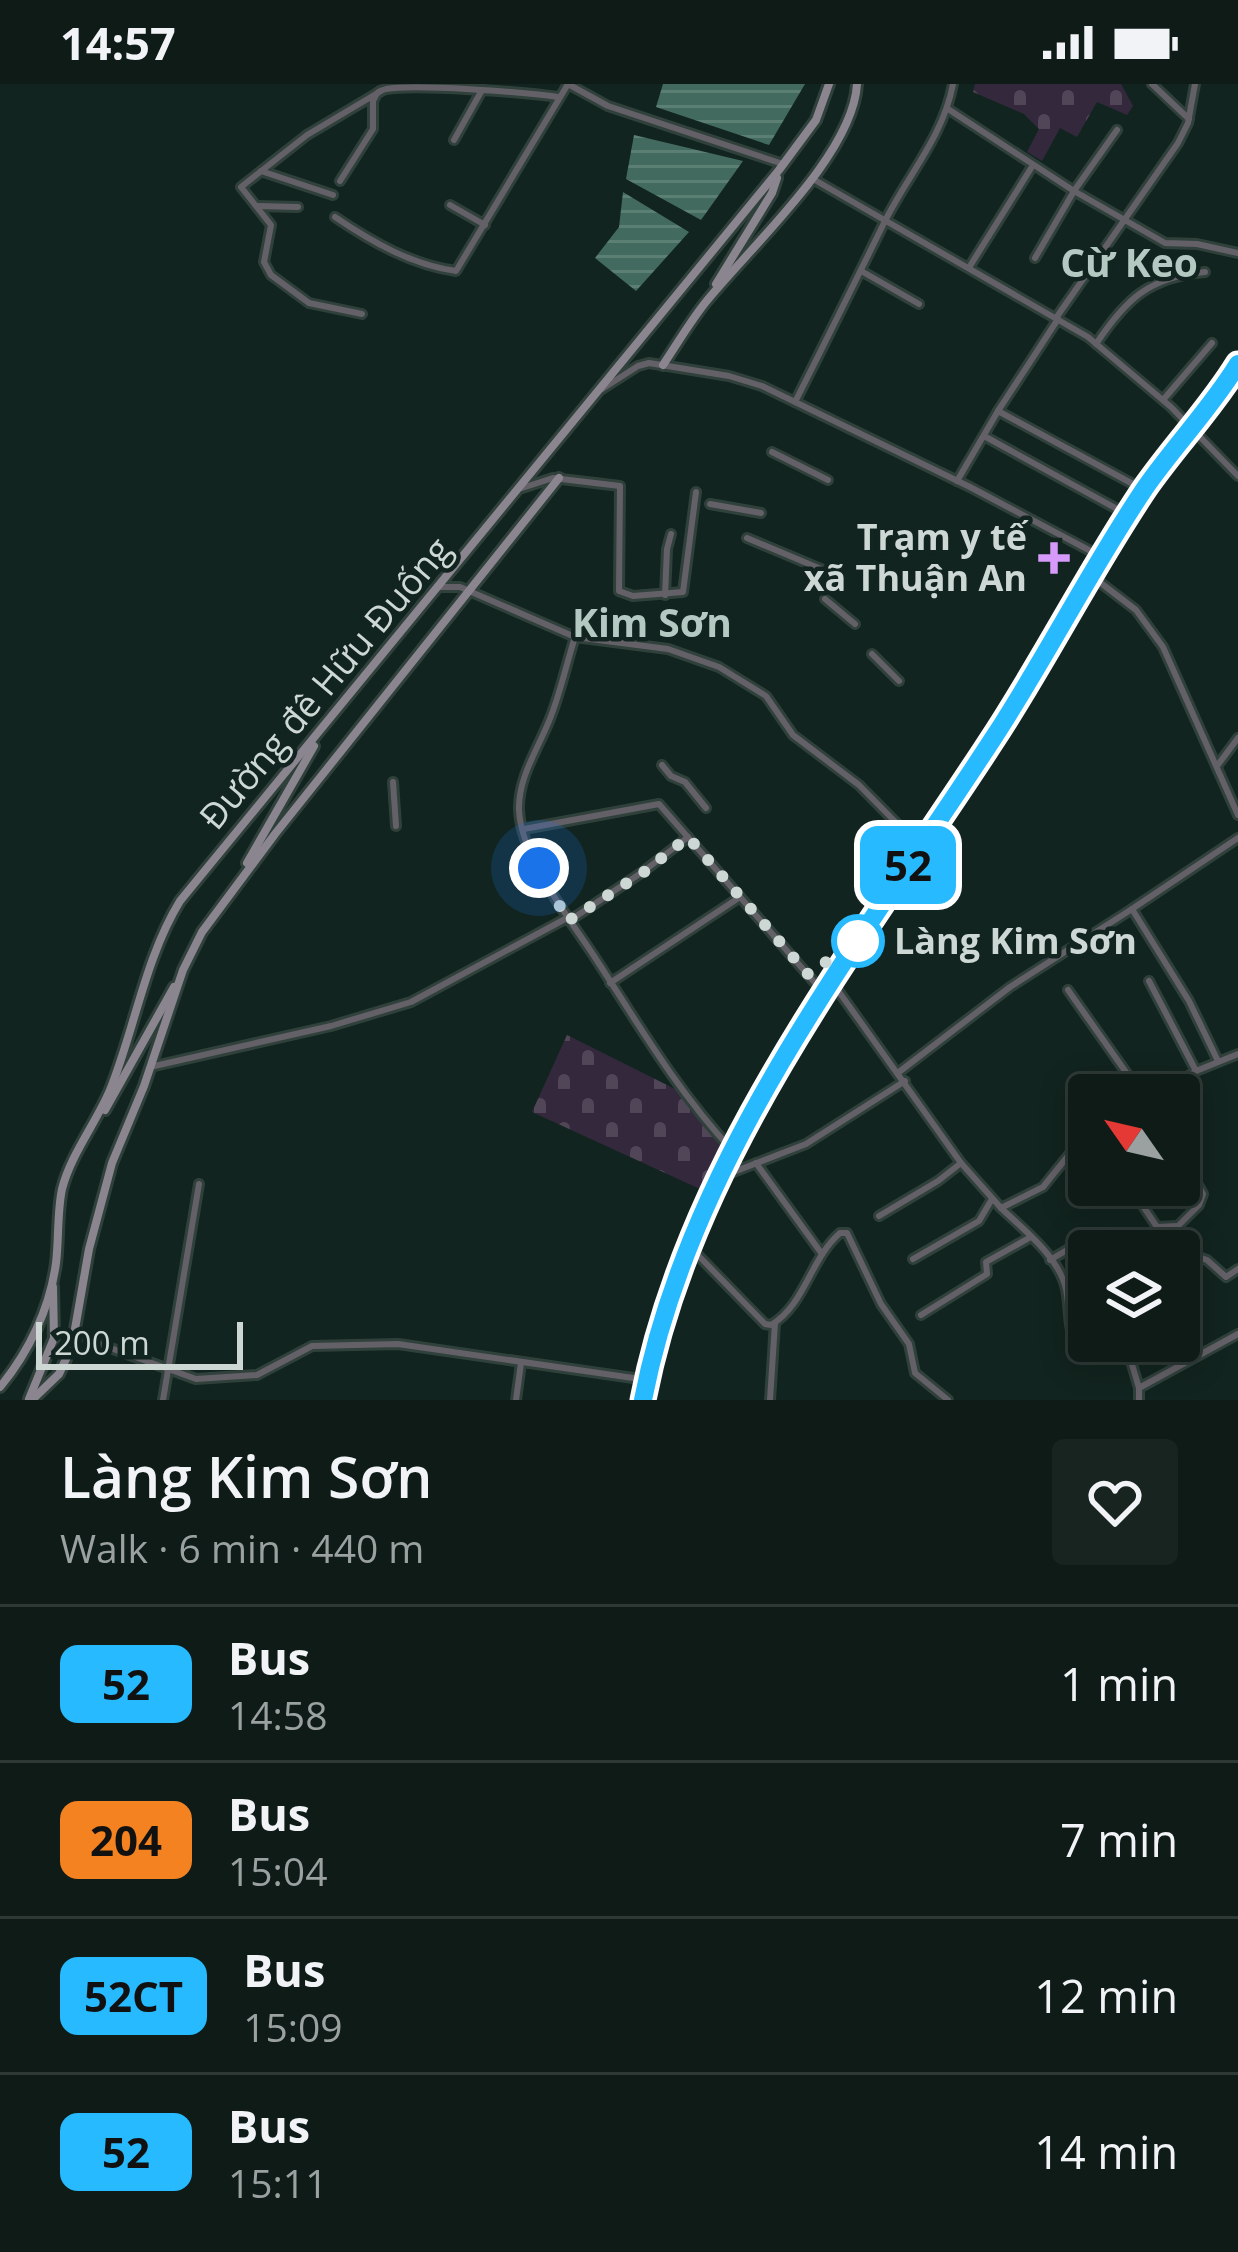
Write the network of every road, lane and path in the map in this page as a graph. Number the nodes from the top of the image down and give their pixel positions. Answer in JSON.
{"nodes":[{"id":1,"x":829,"y":84,"type":"edge"},
{"id":2,"x":857,"y":84,"type":"edge"},
{"id":3,"x":953,"y":84,"type":"edge"},
{"id":4,"x":1152,"y":84,"type":"edge"},
{"id":5,"x":1195,"y":84,"type":"edge"},
{"id":6,"x":574,"y":85,"type":"edge"},
{"id":7,"x":482,"y":90,"type":"junction"},
{"id":8,"x":381,"y":91,"type":"junction"},
{"id":9,"x":558,"y":97,"type":"junction"},
{"id":10,"x":948,"y":109,"type":"junction"},
{"id":11,"x":1189,"y":119,"type":"junction"},
{"id":12,"x":1117,"y":130,"type":"dead end"},
{"id":13,"x":454,"y":140,"type":"dead end"},
{"id":14,"x":1034,"y":165,"type":"junction"},
{"id":15,"x":781,"y":167,"type":"junction"},
{"id":16,"x":261,"y":171,"type":"junction"},
{"id":17,"x":813,"y":179,"type":"junction"},
{"id":18,"x":340,"y":182,"type":"dead end"},
{"id":19,"x":1074,"y":191,"type":"junction"},
{"id":20,"x":332,"y":195,"type":"dead end"},
{"id":21,"x":450,"y":205,"type":"dead end"},
{"id":22,"x":257,"y":206,"type":"junction"},
{"id":23,"x":298,"y":207,"type":"dead end"},
{"id":24,"x":335,"y":217,"type":"dead end"},
{"id":25,"x":1124,"y":219,"type":"junction"},
{"id":26,"x":884,"y":223,"type":"junction"},
{"id":27,"x":485,"y":225,"type":"junction"},
{"id":28,"x":1238,"y":253,"type":"edge"},
{"id":29,"x":1035,"y":258,"type":"dead end"},
{"id":30,"x":970,"y":266,"type":"junction"},
{"id":31,"x":862,"y":272,"type":"junction"},
{"id":32,"x":1205,"y":272,"type":"dead end"},
{"id":33,"x":919,"y":304,"type":"dead end"},
{"id":34,"x":703,"y":306,"type":"junction"},
{"id":35,"x":362,"y":314,"type":"dead end"},
{"id":36,"x":1057,"y":318,"type":"junction"},
{"id":37,"x":1096,"y":344,"type":"junction"},
{"id":38,"x":1213,"y":344,"type":"dead end"},
{"id":39,"x":1238,"y":364,"type":"edge"},
{"id":40,"x":663,"y":365,"type":"junction"},
{"id":41,"x":602,"y":389,"type":"junction"},
{"id":42,"x":1162,"y":400,"type":"junction"},
{"id":43,"x":794,"y":404,"type":"junction"},
{"id":44,"x":998,"y":410,"type":"junction"},
{"id":45,"x":1190,"y":428,"type":"junction"},
{"id":46,"x":983,"y":436,"type":"junction"},
{"id":47,"x":772,"y":452,"type":"dead end"},
{"id":48,"x":1238,"y":476,"type":"edge"},
{"id":49,"x":559,"y":478,"type":"junction"},
{"id":50,"x":828,"y":480,"type":"dead end"},
{"id":51,"x":957,"y":481,"type":"junction"},
{"id":52,"x":522,"y":488,"type":"junction"},
{"id":53,"x":1144,"y":490,"type":"junction"},
{"id":54,"x":696,"y":492,"type":"dead end"},
{"id":55,"x":710,"y":504,"type":"dead end"},
{"id":56,"x":760,"y":513,"type":"dead end"},
{"id":57,"x":1128,"y":515,"type":"junction"},
{"id":58,"x":671,"y":533,"type":"dead end"},
{"id":59,"x":747,"y":538,"type":"dead end"},
{"id":60,"x":1103,"y":558,"type":"junction"},
{"id":61,"x":454,"y":568,"type":"junction"},
{"id":62,"x":1092,"y":576,"type":"junction"},
{"id":63,"x":840,"y":577,"type":"dead end"},
{"id":64,"x":440,"y":586,"type":"junction"},
{"id":65,"x":464,"y":589,"type":"junction"},
{"id":66,"x":665,"y":595,"type":"junction"},
{"id":67,"x":825,"y":598,"type":"dead end"},
{"id":68,"x":855,"y":624,"type":"dead end"},
{"id":69,"x":575,"y":637,"type":"junction"},
{"id":70,"x":872,"y":654,"type":"dead end"},
{"id":71,"x":899,"y":680,"type":"dead end"},
{"id":72,"x":324,"y":729,"type":"junction"},
{"id":73,"x":1238,"y":738,"type":"edge"},
{"id":74,"x":662,"y":765,"type":"dead end"},
{"id":75,"x":1217,"y":766,"type":"junction"},
{"id":76,"x":393,"y":782,"type":"dead end"},
{"id":77,"x":706,"y":808,"type":"dead end"},
{"id":78,"x":1238,"y":815,"type":"edge"},
{"id":79,"x":396,"y":826,"type":"dead end"},
{"id":80,"x":524,"y":829,"type":"junction"},
{"id":81,"x":688,"y":837,"type":"junction"},
{"id":82,"x":1238,"y":838,"type":"edge"},
{"id":83,"x":920,"y":847,"type":"junction"},
{"id":84,"x":740,"y":897,"type":"junction"},
{"id":85,"x":1132,"y":909,"type":"junction"},
{"id":86,"x":568,"y":920,"type":"junction"},
{"id":87,"x":202,"y":932,"type":"junction"},
{"id":88,"x":183,"y":970,"type":"junction"},
{"id":89,"x":1149,"y":981,"type":"dead end"},
{"id":90,"x":832,"y":982,"type":"junction"},
{"id":91,"x":610,"y":983,"type":"junction"},
{"id":92,"x":1068,"y":990,"type":"dead end"},
{"id":93,"x":825,"y":994,"type":"junction"},
{"id":94,"x":1238,"y":1054,"type":"edge"},
{"id":95,"x":1218,"y":1061,"type":"junction"},
{"id":96,"x":150,"y":1067,"type":"junction"},
{"id":97,"x":1196,"y":1071,"type":"junction"},
{"id":98,"x":899,"y":1072,"type":"junction"},
{"id":99,"x":1127,"y":1074,"type":"edge"},
{"id":100,"x":1191,"y":1074,"type":"edge"},
{"id":101,"x":905,"y":1081,"type":"junction"},
{"id":102,"x":96,"y":1123,"type":"junction"},
{"id":103,"x":732,"y":1150,"type":"junction"},
{"id":104,"x":1068,"y":1156,"type":"edge"},
{"id":105,"x":756,"y":1163,"type":"junction"},
{"id":106,"x":961,"y":1163,"type":"junction"},
{"id":107,"x":718,"y":1178,"type":"junction"},
{"id":108,"x":200,"y":1184,"type":"dead end"},
{"id":109,"x":992,"y":1199,"type":"junction"},
{"id":110,"x":1143,"y":1206,"type":"edge"},
{"id":111,"x":1198,"y":1206,"type":"edge"},
{"id":112,"x":1001,"y":1208,"type":"junction"},
{"id":113,"x":878,"y":1216,"type":"dead end"},
{"id":114,"x":1177,"y":1226,"type":"junction"},
{"id":115,"x":1178,"y":1230,"type":"edge"},
{"id":116,"x":1031,"y":1237,"type":"junction"},
{"id":117,"x":688,"y":1245,"type":"junction"},
{"id":118,"x":1068,"y":1249,"type":"edge"},
{"id":119,"x":822,"y":1254,"type":"junction"},
{"id":120,"x":1200,"y":1258,"type":"edge"},
{"id":121,"x":914,"y":1259,"type":"dead end"},
{"id":122,"x":1050,"y":1260,"type":"junction"},
{"id":123,"x":1238,"y":1269,"type":"edge"},
{"id":124,"x":52,"y":1281,"type":"junction"},
{"id":125,"x":921,"y":1316,"type":"dead end"},
{"id":126,"x":1068,"y":1320,"type":"edge"},
{"id":127,"x":775,"y":1323,"type":"junction"},
{"id":128,"x":77,"y":1332,"type":"junction"},
{"id":129,"x":1238,"y":1334,"type":"edge"},
{"id":130,"x":1129,"y":1362,"type":"edge"},
{"id":131,"x":520,"y":1363,"type":"junction"},
{"id":132,"x":168,"y":1368,"type":"junction"},
{"id":133,"x":647,"y":1380,"type":"junction"},
{"id":134,"x":0,"y":1387,"type":"edge"},
{"id":135,"x":1139,"y":1388,"type":"junction"},
{"id":136,"x":30,"y":1400,"type":"edge"},
{"id":137,"x":163,"y":1400,"type":"edge"},
{"id":138,"x":516,"y":1400,"type":"edge"},
{"id":139,"x":643,"y":1400,"type":"edge"},
{"id":140,"x":770,"y":1400,"type":"edge"},
{"id":141,"x":948,"y":1400,"type":"edge"},
{"id":142,"x":1139,"y":1400,"type":"edge"}],
"edges":[{"from":1,"to":15,"type":"main road","name":"Đường đê Hữu Đuống"},
{"from":2,"to":17,"type":"main road"},
{"from":3,"to":10,"type":"street"},
{"from":4,"to":11,"type":"street"},
{"from":5,"to":11,"type":"street"},
{"from":6,"to":9,"type":"street"},
{"from":6,"to":15,"type":"street"},
{"from":7,"to":8,"type":"street"},
{"from":7,"to":9,"type":"street"},
{"from":7,"to":13,"type":"street"},
{"from":8,"to":16,"type":"street"},
{"from":8,"to":18,"type":"street"},
{"from":9,"to":27,"type":"street"},
{"from":10,"to":14,"type":"street"},
{"from":10,"to":26,"type":"street"},
{"from":11,"to":25,"type":"street"},
{"from":12,"to":19,"type":"street"},
{"from":14,"to":19,"type":"street"},
{"from":14,"to":30,"type":"street"},
{"from":15,"to":34,"type":"main road"},
{"from":15,"to":41,"type":"main road","name":"Đường đê Hữu Đuống"},
{"from":16,"to":20,"type":"street"},
{"from":16,"to":22,"type":"street"},
{"from":17,"to":26,"type":"street"},
{"from":17,"to":34,"type":"main road"},
{"from":19,"to":25,"type":"street"},
{"from":19,"to":29,"type":"street"},
{"from":21,"to":27,"type":"street"},
{"from":22,"to":23,"type":"street"},
{"from":22,"to":35,"type":"street"},
{"from":24,"to":27,"type":"street"},
{"from":25,"to":28,"type":"street"},
{"from":25,"to":36,"type":"street"},
{"from":26,"to":30,"type":"street"},
{"from":26,"to":31,"type":"street"},
{"from":30,"to":36,"type":"street"},
{"from":31,"to":33,"type":"street"},
{"from":31,"to":43,"type":"street"},
{"from":32,"to":37,"type":"street"},
{"from":34,"to":40,"type":"main road"},
{"from":36,"to":37,"type":"street"},
{"from":36,"to":44,"type":"street"},
{"from":37,"to":42,"type":"street"},
{"from":38,"to":42,"type":"street"},
{"from":39,"to":45,"type":"highway"},
{"from":40,"to":41,"type":"street"},
{"from":40,"to":43,"type":"street"},
{"from":41,"to":52,"type":"main road","name":"Đường đê Hữu Đuống"},
{"from":42,"to":45,"type":"street"},
{"from":43,"to":51,"type":"street"},
{"from":44,"to":46,"type":"street"},
{"from":44,"to":53,"type":"street"},
{"from":45,"to":48,"type":"street"},
{"from":45,"to":53,"type":"highway"},
{"from":46,"to":51,"type":"street"},
{"from":46,"to":57,"type":"street"},
{"from":47,"to":50,"type":"street"},
{"from":49,"to":52,"type":"street"},
{"from":49,"to":65,"type":"main road"},
{"from":49,"to":66,"type":"street"},
{"from":51,"to":60,"type":"street"},
{"from":52,"to":61,"type":"main road","name":"Đường đê Hữu Đuống"},
{"from":53,"to":57,"type":"highway"},
{"from":54,"to":66,"type":"street"},
{"from":55,"to":56,"type":"street"},
{"from":57,"to":60,"type":"highway"},
{"from":58,"to":66,"type":"street"},
{"from":59,"to":63,"type":"street"},
{"from":60,"to":62,"type":"highway"},
{"from":61,"to":64,"type":"main road","name":"Đường đê Hữu Đuống"},
{"from":61,"to":65,"type":"street"},
{"from":62,"to":75,"type":"street"},
{"from":62,"to":83,"type":"highway"},
{"from":64,"to":65,"type":"street"},
{"from":64,"to":72,"type":"main road","name":"Đường đê Hữu Đuống"},
{"from":65,"to":69,"type":"street"},
{"from":65,"to":87,"type":"main road"},
{"from":67,"to":68,"type":"street"},
{"from":69,"to":80,"type":"street"},
{"from":69,"to":83,"type":"street"},
{"from":70,"to":71,"type":"street"},
{"from":72,"to":87,"type":"main road"},
{"from":72,"to":102,"type":"main road","name":"Đường đê Hữu Đuống"},
{"from":73,"to":75,"type":"street"},
{"from":74,"to":77,"type":"street"},
{"from":75,"to":78,"type":"street"},
{"from":76,"to":79,"type":"street"},
{"from":80,"to":81,"type":"street"},
{"from":80,"to":86,"type":"street"},
{"from":81,"to":84,"type":"street"},
{"from":81,"to":86,"type":"street"},
{"from":82,"to":85,"type":"street"},
{"from":83,"to":90,"type":"highway"},
{"from":84,"to":91,"type":"street"},
{"from":84,"to":93,"type":"street"},
{"from":85,"to":95,"type":"street"},
{"from":85,"to":98,"type":"street"},
{"from":86,"to":91,"type":"street"},
{"from":86,"to":96,"type":"street"},
{"from":87,"to":88,"type":"main road"},
{"from":88,"to":96,"type":"main road"},
{"from":88,"to":102,"type":"main road"},
{"from":89,"to":97,"type":"street"},
{"from":90,"to":93,"type":"highway"},
{"from":90,"to":98,"type":"street"},
{"from":91,"to":103,"type":"street"},
{"from":92,"to":99,"type":"street"},
{"from":93,"to":103,"type":"highway"},
{"from":94,"to":95,"type":"street"},
{"from":95,"to":97,"type":"street"},
{"from":96,"to":128,"type":"main road"},
{"from":97,"to":100,"type":"street"},
{"from":98,"to":101,"type":"street"},
{"from":101,"to":105,"type":"street"},
{"from":101,"to":106,"type":"street"},
{"from":102,"to":124,"type":"main road","name":"Đường đê Hữu Đuống"},
{"from":103,"to":107,"type":"highway"},
{"from":104,"to":112,"type":"street"},
{"from":105,"to":107,"type":"street"},
{"from":105,"to":119,"type":"street"},
{"from":106,"to":109,"type":"street"},
{"from":106,"to":113,"type":"street"},
{"from":107,"to":117,"type":"highway"},
{"from":108,"to":132,"type":"street"},
{"from":109,"to":112,"type":"street"},
{"from":109,"to":121,"type":"street"},
{"from":110,"to":114,"type":"street"},
{"from":111,"to":114,"type":"street"},
{"from":112,"to":116,"type":"street"},
{"from":114,"to":115,"type":"street"},
{"from":116,"to":122,"type":"street"},
{"from":116,"to":125,"type":"street"},
{"from":117,"to":127,"type":"street"},
{"from":117,"to":133,"type":"highway"},
{"from":118,"to":122,"type":"street"},
{"from":119,"to":127,"type":"street"},
{"from":119,"to":141,"type":"street"},
{"from":120,"to":123,"type":"street"},
{"from":122,"to":126,"type":"street"},
{"from":124,"to":134,"type":"main road","name":"Đường đê Hữu Đuống"},
{"from":124,"to":136,"type":"main road"},
{"from":127,"to":140,"type":"street"},
{"from":128,"to":132,"type":"street"},
{"from":128,"to":136,"type":"main road"},
{"from":129,"to":135,"type":"street"},
{"from":130,"to":135,"type":"street"},
{"from":131,"to":132,"type":"street"},
{"from":131,"to":133,"type":"street"},
{"from":131,"to":138,"type":"street"},
{"from":132,"to":137,"type":"street"},
{"from":133,"to":139,"type":"highway"},
{"from":135,"to":142,"type":"street"}]}
